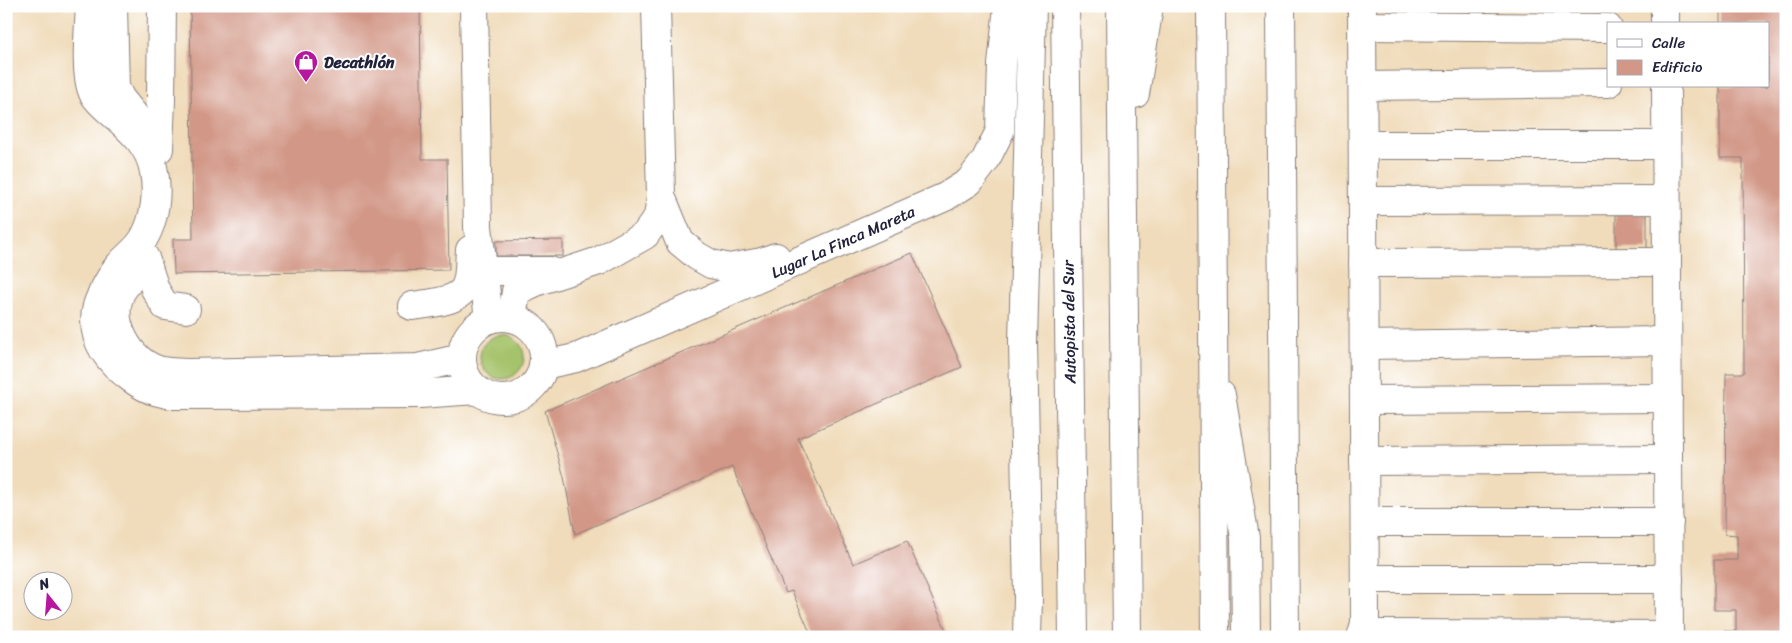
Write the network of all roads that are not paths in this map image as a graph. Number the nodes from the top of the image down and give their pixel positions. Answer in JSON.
{"nodes":[{"id":1,"x":90,"y":6,"type":"edge"},
{"id":2,"x":113,"y":6,"type":"edge"},
{"id":3,"x":162,"y":6,"type":"edge"},
{"id":4,"x":474,"y":6,"type":"edge"},
{"id":5,"x":656,"y":6,"type":"edge"},
{"id":6,"x":1008,"y":6,"type":"edge"},
{"id":7,"x":1013,"y":6,"type":"edge"},
{"id":8,"x":1032,"y":6,"type":"edge"},
{"id":9,"x":1065,"y":6,"type":"edge"},
{"id":10,"x":1121,"y":6,"type":"edge"},
{"id":11,"x":1149,"y":6,"type":"edge"},
{"id":12,"x":1211,"y":6,"type":"edge"},
{"id":13,"x":1280,"y":6,"type":"edge"},
{"id":14,"x":1665,"y":6,"type":"edge"},
{"id":15,"x":1363,"y":16,"type":"edge"},
{"id":16,"x":1665,"y":22,"type":"edge"},
{"id":17,"x":1607,"y":28,"type":"edge"},
{"id":18,"x":1607,"y":83,"type":"edge"},
{"id":19,"x":1363,"y":86,"type":"junction"},
{"id":20,"x":1666,"y":88,"type":"edge"},
{"id":21,"x":1363,"y":144,"type":"junction"},
{"id":22,"x":1666,"y":145,"type":"junction"},
{"id":23,"x":159,"y":149,"type":"junction"},
{"id":24,"x":1123,"y":168,"type":"junction"},
{"id":25,"x":661,"y":196,"type":"junction"},
{"id":26,"x":1666,"y":200,"type":"junction"},
{"id":27,"x":1363,"y":201,"type":"junction"},
{"id":28,"x":478,"y":227,"type":"junction"},
{"id":29,"x":863,"y":234,"type":"junction"},
{"id":30,"x":145,"y":258,"type":"junction"},
{"id":31,"x":1667,"y":262,"type":"junction"},
{"id":32,"x":1363,"y":263,"type":"junction"},
{"id":33,"x":483,"y":271,"type":"junction"},
{"id":34,"x":564,"y":272,"type":"junction"},
{"id":35,"x":186,"y":309,"type":"dead end"},
{"id":36,"x":492,"y":322,"type":"junction"},
{"id":37,"x":1212,"y":333,"type":"junction"},
{"id":38,"x":1667,"y":341,"type":"junction"},
{"id":39,"x":1023,"y":342,"type":"junction"},
{"id":40,"x":1364,"y":345,"type":"junction"},
{"id":41,"x":462,"y":358,"type":"junction"},
{"id":42,"x":543,"y":365,"type":"junction"},
{"id":43,"x":476,"y":390,"type":"junction"},
{"id":44,"x":1668,"y":398,"type":"junction"},
{"id":45,"x":1364,"y":400,"type":"junction"},
{"id":46,"x":1668,"y":459,"type":"junction"},
{"id":47,"x":1364,"y":461,"type":"junction"},
{"id":48,"x":1365,"y":522,"type":"junction"},
{"id":49,"x":1669,"y":522,"type":"junction"},
{"id":50,"x":1365,"y":579,"type":"junction"},
{"id":51,"x":1669,"y":579,"type":"junction"},
{"id":52,"x":1362,"y":636,"type":"edge"},
{"id":53,"x":1669,"y":636,"type":"edge"},
{"id":54,"x":1027,"y":637,"type":"edge"},
{"id":55,"x":1073,"y":637,"type":"edge"},
{"id":56,"x":1127,"y":637,"type":"edge"},
{"id":57,"x":1215,"y":637,"type":"edge"},
{"id":58,"x":1246,"y":637,"type":"edge"},
{"id":59,"x":1285,"y":637,"type":"edge"}],
"edges":[{"from":1,"to":43,"type":"main road"},
{"from":2,"to":23,"type":"main road"},
{"from":3,"to":23,"type":"main road"},
{"from":4,"to":28,"type":"main road"},
{"from":5,"to":25,"type":"main road"},
{"from":6,"to":29,"type":"main road","name":"Lugar La Finca Mareta"},
{"from":7,"to":39,"type":"main road"},
{"from":8,"to":39,"type":"main road"},
{"from":9,"to":55,"type":"main road","name":"Autopista del Sur"},
{"from":10,"to":24,"type":"main road"},
{"from":11,"to":24,"type":"main road"},
{"from":12,"to":37,"type":"main road"},
{"from":13,"to":59,"type":"main road"},
{"from":14,"to":16,"type":"main road"},
{"from":15,"to":17,"type":"main road"},
{"from":15,"to":19,"type":"main road"},
{"from":18,"to":19,"type":"main road"},
{"from":19,"to":21,"type":"main road"},
{"from":20,"to":22,"type":"main road"},
{"from":21,"to":22,"type":"main road"},
{"from":21,"to":27,"type":"main road"},
{"from":22,"to":26,"type":"main road"},
{"from":23,"to":30,"type":"main road"},
{"from":24,"to":56,"type":"main road"},
{"from":25,"to":29,"type":"main road"},
{"from":25,"to":34,"type":"main road"},
{"from":26,"to":27,"type":"main road"},
{"from":26,"to":31,"type":"main road"},
{"from":27,"to":32,"type":"main road"},
{"from":28,"to":33,"type":"main road"},
{"from":28,"to":36,"type":"main road"},
{"from":29,"to":42,"type":"main road","name":"Lugar La Finca Mareta"},
{"from":30,"to":35,"type":"main road"},
{"from":30,"to":41,"type":"main road"},
{"from":31,"to":32,"type":"main road"},
{"from":31,"to":38,"type":"main road"},
{"from":32,"to":40,"type":"main road"},
{"from":33,"to":34,"type":"main road"},
{"from":33,"to":36,"type":"main road"},
{"from":34,"to":36,"type":"main road"},
{"from":36,"to":41,"type":"main road"},
{"from":36,"to":42,"type":"main road"},
{"from":37,"to":57,"type":"main road"},
{"from":37,"to":58,"type":"main road"},
{"from":38,"to":40,"type":"main road"},
{"from":38,"to":44,"type":"main road"},
{"from":39,"to":54,"type":"main road"},
{"from":40,"to":45,"type":"main road"},
{"from":41,"to":43,"type":"main road"},
{"from":42,"to":43,"type":"main road"},
{"from":44,"to":45,"type":"main road"},
{"from":44,"to":46,"type":"main road"},
{"from":45,"to":47,"type":"main road"},
{"from":46,"to":47,"type":"main road"},
{"from":46,"to":49,"type":"main road"},
{"from":47,"to":48,"type":"main road"},
{"from":48,"to":49,"type":"main road"},
{"from":48,"to":50,"type":"main road"},
{"from":49,"to":51,"type":"main road"},
{"from":50,"to":51,"type":"main road"},
{"from":50,"to":52,"type":"main road"},
{"from":51,"to":53,"type":"main road"},
{"from":52,"to":53,"type":"main road"}]}
